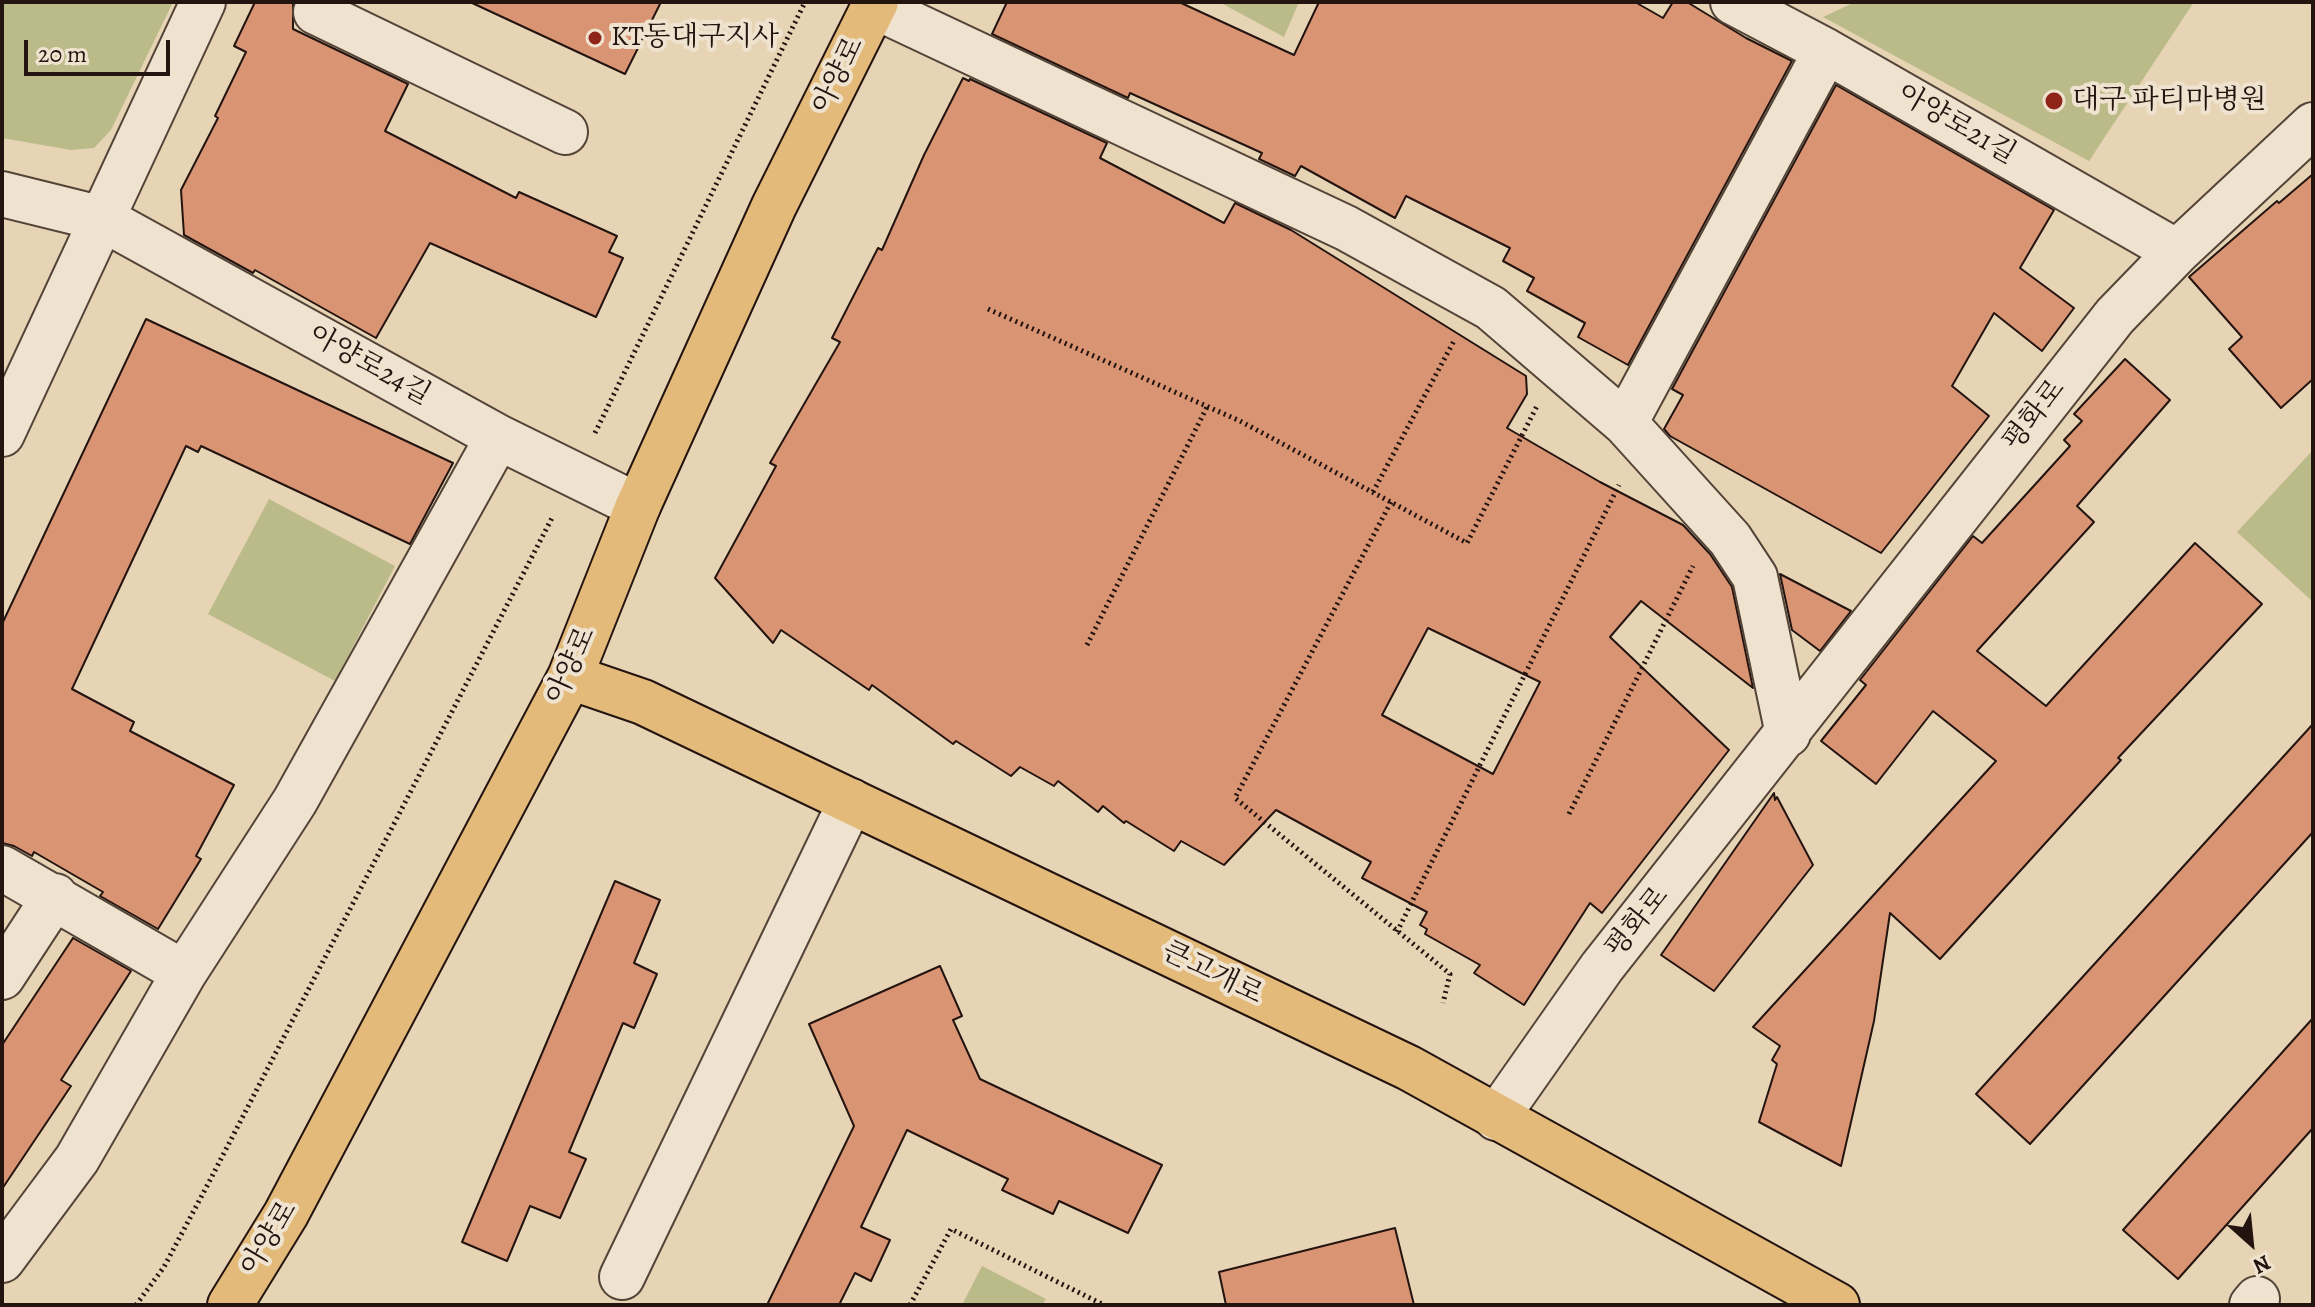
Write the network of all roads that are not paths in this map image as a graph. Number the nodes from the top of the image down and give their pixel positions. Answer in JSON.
{"nodes":[{"id":1,"x":203,"y":2,"type":"edge"},
{"id":2,"x":320,"y":2,"type":"edge"},
{"id":3,"x":1733,"y":2,"type":"edge"},
{"id":4,"x":875,"y":4,"type":"edge"},
{"id":5,"x":1826,"y":51,"type":"junction"},
{"id":6,"x":2313,"y":125,"type":"edge"},
{"id":7,"x":565,"y":132,"type":"dead end"},
{"id":8,"x":2,"y":194,"type":"edge"},
{"id":9,"x":103,"y":219,"type":"junction"},
{"id":10,"x":2177,"y":252,"type":"junction"},
{"id":11,"x":1633,"y":432,"type":"junction"},
{"id":12,"x":2,"y":434,"type":"edge"},
{"id":13,"x":498,"y":437,"type":"junction"},
{"id":14,"x":638,"y":506,"type":"junction"},
{"id":15,"x":570,"y":677,"type":"junction"},
{"id":16,"x":1788,"y":734,"type":"junction"},
{"id":17,"x":851,"y":801,"type":"junction"},
{"id":18,"x":2,"y":868,"type":"edge"},
{"id":19,"x":55,"y":896,"type":"junction"},
{"id":20,"x":184,"y":973,"type":"junction"},
{"id":21,"x":2,"y":977,"type":"edge"},
{"id":22,"x":1496,"y":1118,"type":"junction"},
{"id":23,"x":2,"y":1260,"type":"edge"},
{"id":24,"x":622,"y":1277,"type":"dead end"},
{"id":25,"x":230,"y":1305,"type":"edge"},
{"id":26,"x":1837,"y":1305,"type":"edge"}],
"edges":[{"from":1,"to":9,"type":"street"},
{"from":2,"to":7,"type":"street"},
{"from":3,"to":5,"type":"street","name":"아양로21길"},
{"from":4,"to":11,"type":"street","name":"아양로"},
{"from":4,"to":14,"type":"main road","name":"아양로"},
{"from":5,"to":10,"type":"street","name":"아양로21길"},
{"from":5,"to":11,"type":"street"},
{"from":6,"to":10,"type":"street","name":"평화로"},
{"from":8,"to":9,"type":"street","name":"아양로24길"},
{"from":9,"to":12,"type":"street"},
{"from":9,"to":13,"type":"street","name":"아양로24길"},
{"from":10,"to":16,"type":"street","name":"평화로"},
{"from":11,"to":16,"type":"street"},
{"from":13,"to":14,"type":"street","name":"아양로24길"},
{"from":13,"to":20,"type":"street"},
{"from":14,"to":15,"type":"main road","name":"아양로"},
{"from":15,"to":17,"type":"main road","name":"큰고개로"},
{"from":15,"to":25,"type":"main road","name":"아양로"},
{"from":16,"to":22,"type":"street","name":"평화로"},
{"from":17,"to":22,"type":"main road","name":"큰고개로"},
{"from":17,"to":24,"type":"street"},
{"from":18,"to":19,"type":"street"},
{"from":19,"to":20,"type":"street"},
{"from":19,"to":21,"type":"street"},
{"from":20,"to":23,"type":"street"},
{"from":22,"to":26,"type":"main road","name":"큰고개로"}]}
